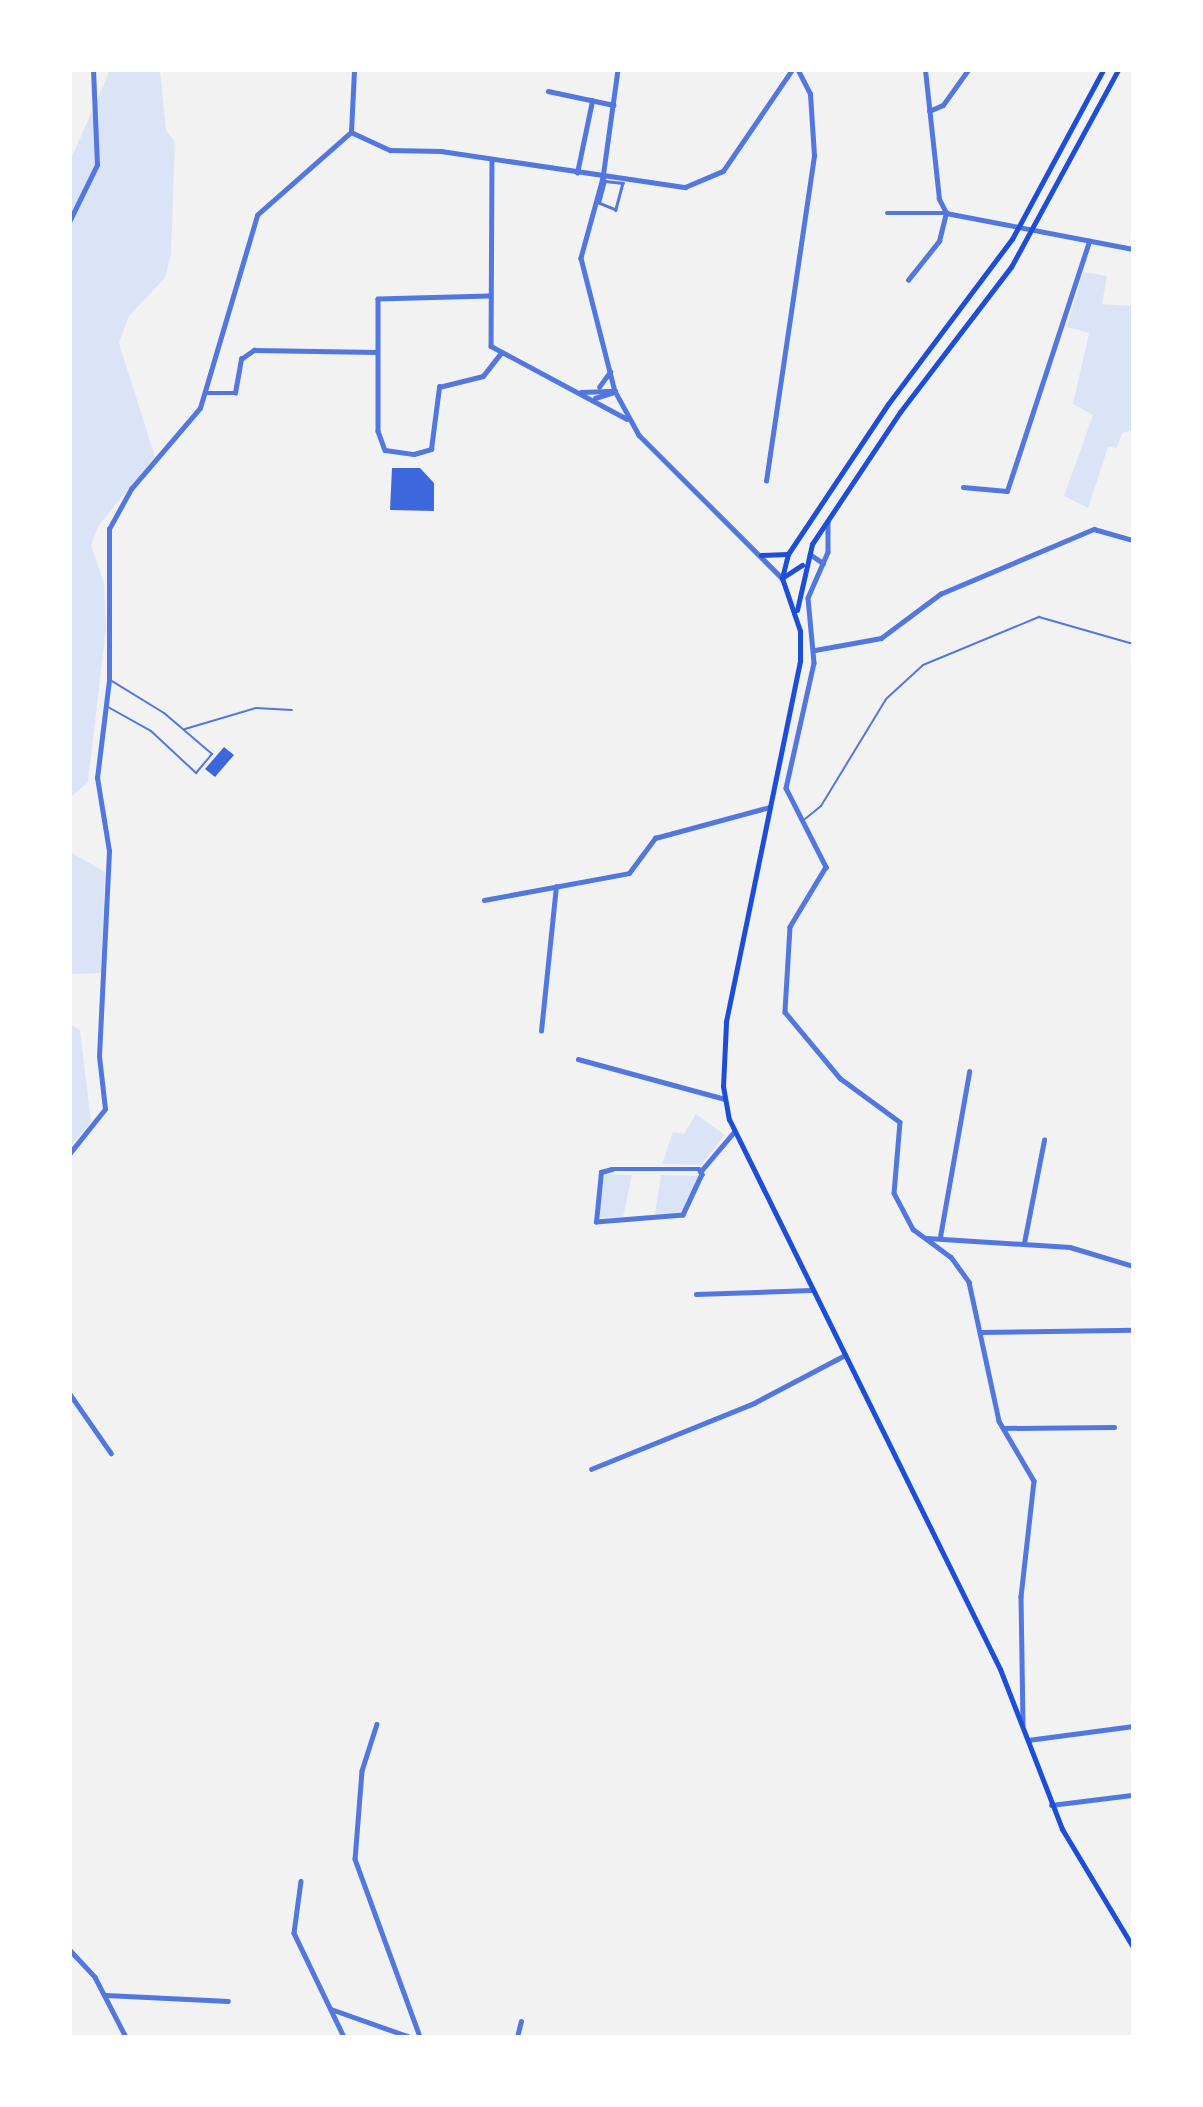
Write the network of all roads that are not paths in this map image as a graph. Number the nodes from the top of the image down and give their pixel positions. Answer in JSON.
{"nodes":[{"id":1,"x":93,"y":70,"type":"edge"},
{"id":2,"x":354,"y":70,"type":"edge"},
{"id":3,"x":618,"y":70,"type":"edge"},
{"id":4,"x":792,"y":70,"type":"edge"},
{"id":5,"x":798,"y":70,"type":"edge"},
{"id":6,"x":925,"y":70,"type":"edge"},
{"id":7,"x":968,"y":70,"type":"edge"},
{"id":8,"x":1103,"y":70,"type":"edge"},
{"id":9,"x":1118,"y":70,"type":"edge"},
{"id":10,"x":548,"y":90,"type":"dead end"},
{"id":11,"x":592,"y":101,"type":"junction"},
{"id":12,"x":614,"y":105,"type":"junction"},
{"id":13,"x":929,"y":111,"type":"junction"},
{"id":14,"x":351,"y":131,"type":"junction"},
{"id":15,"x":492,"y":160,"type":"junction"},
{"id":16,"x":577,"y":173,"type":"junction"},
{"id":17,"x":603,"y":178,"type":"junction"},
{"id":18,"x":599,"y":203,"type":"joint"},
{"id":19,"x":946,"y":213,"type":"junction"},
{"id":20,"x":887,"y":214,"type":"dead end"},
{"id":21,"x":70,"y":220,"type":"edge"},
{"id":22,"x":1089,"y":241,"type":"junction"},
{"id":23,"x":1133,"y":249,"type":"edge"},
{"id":24,"x":908,"y":280,"type":"dead end"},
{"id":25,"x":489,"y":296,"type":"junction"},
{"id":26,"x":377,"y":352,"type":"junction"},
{"id":27,"x":501,"y":353,"type":"junction"},
{"id":28,"x":610,"y":372,"type":"junction"},
{"id":29,"x":599,"y":388,"type":"junction"},
{"id":30,"x":615,"y":391,"type":"junction"},
{"id":31,"x":580,"y":392,"type":"junction"},
{"id":32,"x":205,"y":393,"type":"junction"},
{"id":33,"x":593,"y":398,"type":"junction"},
{"id":34,"x":627,"y":419,"type":"junction"},
{"id":35,"x":766,"y":481,"type":"dead end"},
{"id":36,"x":963,"y":487,"type":"dead end"},
{"id":37,"x":828,"y":521,"type":"junction"},
{"id":38,"x":1133,"y":540,"type":"edge"},
{"id":39,"x":808,"y":552,"type":"junction"},
{"id":40,"x":788,"y":554,"type":"junction"},
{"id":41,"x":761,"y":555,"type":"junction"},
{"id":42,"x":804,"y":563,"type":"junction"},
{"id":43,"x":823,"y":563,"type":"junction"},
{"id":44,"x":782,"y":578,"type":"junction"},
{"id":45,"x":797,"y":617,"type":"junction"},
{"id":46,"x":1133,"y":644,"type":"edge"},
{"id":47,"x":815,"y":650,"type":"junction"},
{"id":48,"x":109,"y":680,"type":"junction"},
{"id":49,"x":107,"y":707,"type":"junction"},
{"id":50,"x":292,"y":709,"type":"dead end"},
{"id":51,"x":184,"y":730,"type":"junction"},
{"id":52,"x":770,"y":807,"type":"junction"},
{"id":53,"x":805,"y":819,"type":"junction"},
{"id":54,"x":556,"y":887,"type":"junction"},
{"id":55,"x":484,"y":900,"type":"dead end"},
{"id":56,"x":541,"y":1031,"type":"dead end"},
{"id":57,"x":578,"y":1059,"type":"dead end"},
{"id":58,"x":969,"y":1072,"type":"dead end"},
{"id":59,"x":725,"y":1099,"type":"junction"},
{"id":60,"x":733,"y":1133,"type":"junction"},
{"id":61,"x":1044,"y":1140,"type":"dead end"},
{"id":62,"x":70,"y":1153,"type":"edge"},
{"id":63,"x":701,"y":1171,"type":"junction"},
{"id":64,"x":940,"y":1237,"type":"junction"},
{"id":65,"x":926,"y":1238,"type":"junction"},
{"id":66,"x":1024,"y":1243,"type":"junction"},
{"id":67,"x":1133,"y":1266,"type":"edge"},
{"id":68,"x":811,"y":1290,"type":"junction"},
{"id":69,"x":696,"y":1294,"type":"dead end"},
{"id":70,"x":1133,"y":1330,"type":"edge"},
{"id":71,"x":981,"y":1332,"type":"junction"},
{"id":72,"x":845,"y":1355,"type":"junction"},
{"id":73,"x":70,"y":1394,"type":"edge"},
{"id":74,"x":1115,"y":1427,"type":"dead end"},
{"id":75,"x":1003,"y":1428,"type":"junction"},
{"id":76,"x":111,"y":1453,"type":"dead end"},
{"id":77,"x":590,"y":1469,"type":"dead end"},
{"id":78,"x":377,"y":1724,"type":"dead end"},
{"id":79,"x":1023,"y":1726,"type":"junction"},
{"id":80,"x":1133,"y":1726,"type":"edge"},
{"id":81,"x":1028,"y":1740,"type":"junction"},
{"id":82,"x":1133,"y":1795,"type":"edge"},
{"id":83,"x":1051,"y":1805,"type":"junction"},
{"id":84,"x":301,"y":1881,"type":"dead end"},
{"id":85,"x":1133,"y":1947,"type":"edge"},
{"id":86,"x":70,"y":1950,"type":"edge"},
{"id":87,"x":106,"y":1995,"type":"junction"},
{"id":88,"x":228,"y":2001,"type":"dead end"},
{"id":89,"x":330,"y":2008,"type":"junction"},
{"id":90,"x":521,"y":2021,"type":"dead end"},
{"id":91,"x":126,"y":2037,"type":"edge"},
{"id":92,"x":344,"y":2037,"type":"edge"},
{"id":93,"x":410,"y":2037,"type":"edge"},
{"id":94,"x":420,"y":2037,"type":"edge"},
{"id":95,"x":517,"y":2037,"type":"edge"}],
"edges":[{"from":1,"to":21,"type":"street"},
{"from":2,"to":14,"type":"street"},
{"from":3,"to":12,"type":"street"},
{"from":4,"to":17,"type":"street"},
{"from":5,"to":35,"type":"street"},
{"from":6,"to":13,"type":"street"},
{"from":7,"to":13,"type":"street"},
{"from":8,"to":40,"type":"main road"},
{"from":9,"to":37,"type":"main road"},
{"from":10,"to":11,"type":"street"},
{"from":11,"to":12,"type":"street"},
{"from":11,"to":16,"type":"street"},
{"from":12,"to":17,"type":"street"},
{"from":13,"to":19,"type":"street"},
{"from":14,"to":15,"type":"street"},
{"from":14,"to":32,"type":"street"},
{"from":15,"to":16,"type":"street"},
{"from":15,"to":25,"type":"street"},
{"from":16,"to":17,"type":"street"},
{"from":17,"to":28,"type":"street"},
{"from":18,"to":18,"type":"street"},
{"from":19,"to":20,"type":"street"},
{"from":19,"to":22,"type":"street"},
{"from":19,"to":24,"type":"street"},
{"from":22,"to":23,"type":"street"},
{"from":22,"to":36,"type":"street"},
{"from":25,"to":26,"type":"street"},
{"from":25,"to":27,"type":"street"},
{"from":26,"to":27,"type":"street"},
{"from":26,"to":32,"type":"street"},
{"from":27,"to":31,"type":"street"},
{"from":28,"to":29,"type":"street"},
{"from":28,"to":30,"type":"street"},
{"from":29,"to":30,"type":"street"},
{"from":29,"to":31,"type":"street"},
{"from":30,"to":33,"type":"street"},
{"from":30,"to":34,"type":"street"},
{"from":31,"to":33,"type":"street"},
{"from":32,"to":48,"type":"street"},
{"from":33,"to":34,"type":"street"},
{"from":34,"to":41,"type":"street"},
{"from":37,"to":39,"type":"main road"},
{"from":37,"to":43,"type":"street"},
{"from":38,"to":47,"type":"street"},
{"from":39,"to":42,"type":"main road"},
{"from":39,"to":43,"type":"street"},
{"from":40,"to":41,"type":"main road"},
{"from":40,"to":44,"type":"main road"},
{"from":41,"to":44,"type":"street"},
{"from":42,"to":44,"type":"main road"},
{"from":42,"to":45,"type":"main road"},
{"from":43,"to":47,"type":"street"},
{"from":44,"to":45,"type":"main road"},
{"from":45,"to":52,"type":"main road"},
{"from":46,"to":53,"type":"lane"},
{"from":47,"to":53,"type":"street"},
{"from":48,"to":49,"type":"street"},
{"from":48,"to":51,"type":"lane"},
{"from":49,"to":51,"type":"lane"},
{"from":49,"to":62,"type":"street"},
{"from":50,"to":51,"type":"lane"},
{"from":52,"to":54,"type":"street"},
{"from":52,"to":59,"type":"main road"},
{"from":53,"to":65,"type":"street"},
{"from":54,"to":55,"type":"street"},
{"from":54,"to":56,"type":"street"},
{"from":57,"to":59,"type":"street"},
{"from":58,"to":64,"type":"street"},
{"from":59,"to":60,"type":"main road"},
{"from":60,"to":63,"type":"street"},
{"from":60,"to":68,"type":"main road"},
{"from":61,"to":66,"type":"street"},
{"from":63,"to":63,"type":"street"},
{"from":64,"to":65,"type":"street"},
{"from":64,"to":66,"type":"street"},
{"from":65,"to":71,"type":"street"},
{"from":66,"to":67,"type":"street"},
{"from":68,"to":69,"type":"street"},
{"from":68,"to":72,"type":"main road"},
{"from":70,"to":71,"type":"street"},
{"from":71,"to":75,"type":"street"},
{"from":72,"to":77,"type":"street"},
{"from":72,"to":79,"type":"main road"},
{"from":73,"to":76,"type":"street"},
{"from":74,"to":75,"type":"street"},
{"from":75,"to":79,"type":"street"},
{"from":78,"to":94,"type":"street"},
{"from":79,"to":81,"type":"main road"},
{"from":80,"to":81,"type":"street"},
{"from":81,"to":83,"type":"main road"},
{"from":82,"to":83,"type":"street"},
{"from":83,"to":85,"type":"main road"},
{"from":84,"to":89,"type":"street"},
{"from":86,"to":87,"type":"street"},
{"from":87,"to":88,"type":"street"},
{"from":87,"to":91,"type":"street"},
{"from":89,"to":92,"type":"street"},
{"from":89,"to":93,"type":"street"},
{"from":90,"to":95,"type":"street"}]}
